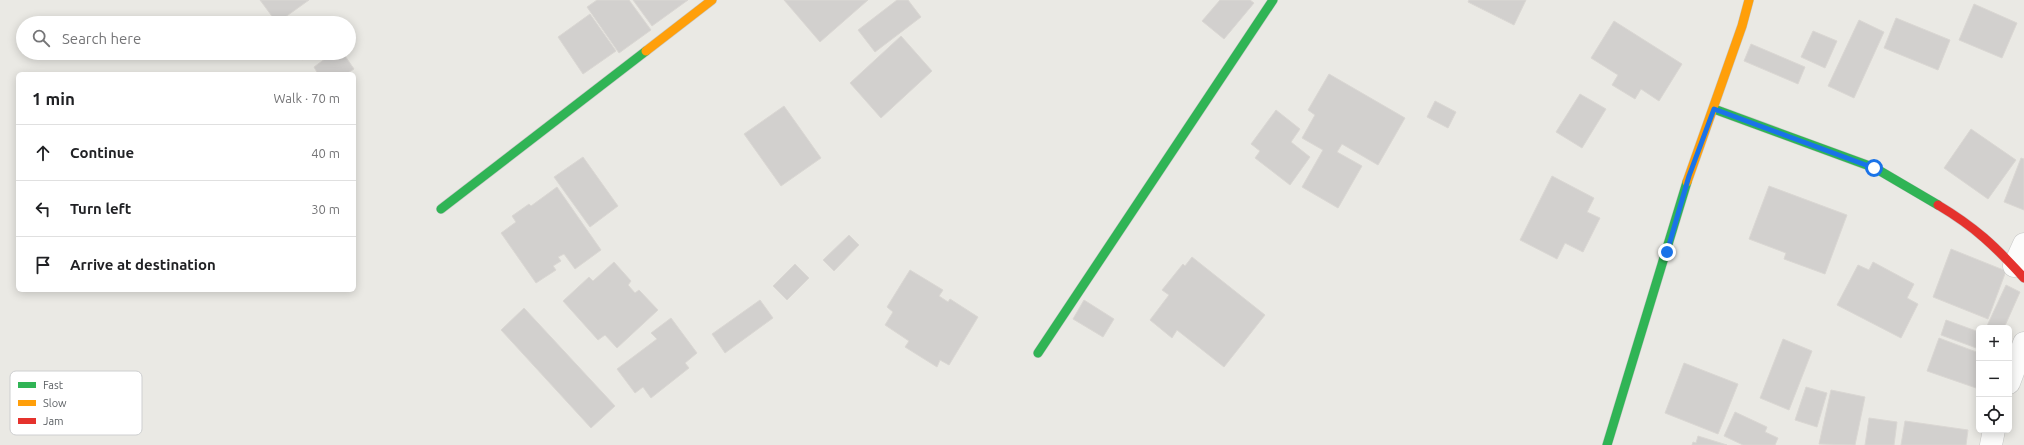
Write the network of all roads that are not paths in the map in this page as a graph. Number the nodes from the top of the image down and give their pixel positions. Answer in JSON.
{"nodes":[{"id":1,"x":712,"y":0,"type":"edge"},
{"id":2,"x":1273,"y":0,"type":"edge"},
{"id":3,"x":1749,"y":0,"type":"edge"},
{"id":4,"x":1714,"y":109,"type":"junction"},
{"id":5,"x":441,"y":209,"type":"dead end"},
{"id":6,"x":2024,"y":244,"type":"edge"},
{"id":7,"x":2019,"y":272,"type":"edge"},
{"id":8,"x":2024,"y":343,"type":"edge"},
{"id":9,"x":1038,"y":353,"type":"dead end"},
{"id":10,"x":2012,"y":375,"type":"edge"},
{"id":11,"x":1993,"y":433,"type":"edge"},
{"id":12,"x":1607,"y":445,"type":"edge"},
{"id":13,"x":1991,"y":445,"type":"edge"}],
"edges":[{"from":1,"to":5,"type":"street"},
{"from":2,"to":9,"type":"street"},
{"from":3,"to":4,"type":"street"},
{"from":4,"to":7,"type":"street"},
{"from":4,"to":12,"type":"street"},
{"from":6,"to":7,"type":"street"},
{"from":8,"to":10,"type":"street"},
{"from":11,"to":13,"type":"street"}]}
